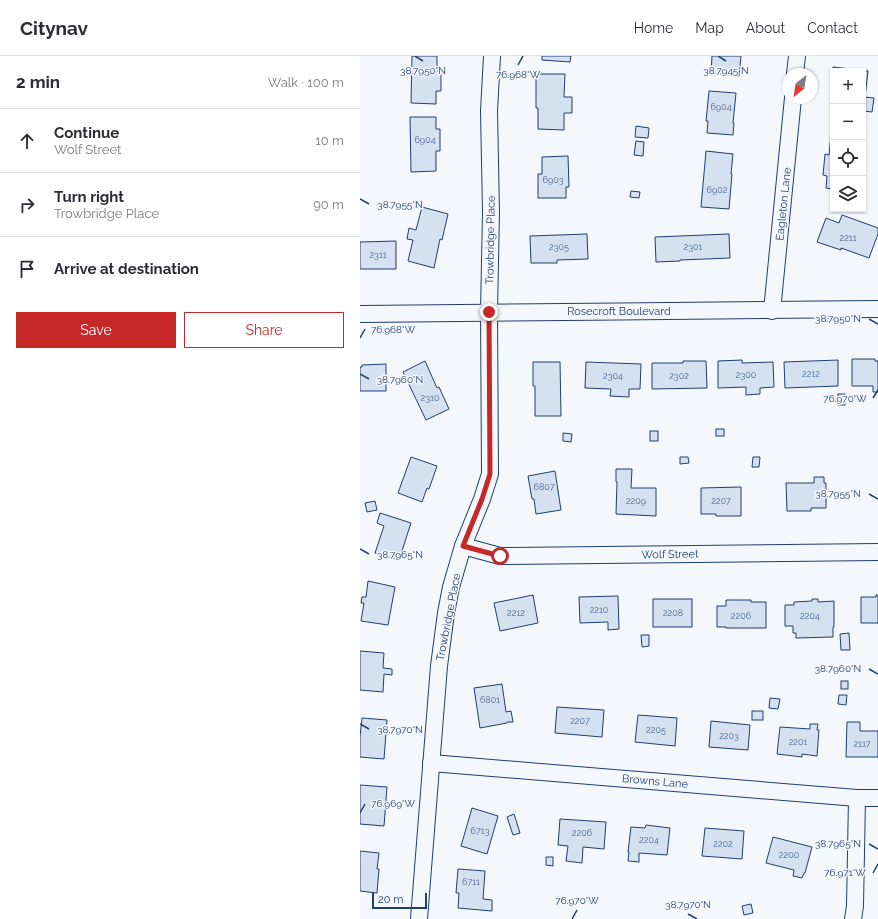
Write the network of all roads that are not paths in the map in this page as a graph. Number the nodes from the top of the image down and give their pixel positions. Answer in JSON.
{"nodes":[{"id":1,"x":492,"y":56,"type":"edge"},
{"id":2,"x":797,"y":56,"type":"edge"},
{"id":3,"x":796,"y":68,"type":"edge"},
{"id":4,"x":792,"y":104,"type":"edge"},
{"id":5,"x":878,"y":310,"type":"edge"},
{"id":6,"x":772,"y":311,"type":"junction"},
{"id":7,"x":489,"y":312,"type":"junction"},
{"id":8,"x":360,"y":314,"type":"edge"},
{"id":9,"x":463,"y":546,"type":"junction"},
{"id":10,"x":878,"y":552,"type":"edge"},
{"id":11,"x":431,"y":763,"type":"junction"},
{"id":12,"x":857,"y":798,"type":"junction"},
{"id":13,"x":878,"y":798,"type":"edge"},
{"id":14,"x":419,"y":919,"type":"edge"},
{"id":15,"x":853,"y":919,"type":"edge"}],
"edges":[{"from":1,"to":7,"type":"street","name":"Trowbridge Place"},
{"from":2,"to":3,"type":"street"},
{"from":4,"to":6,"type":"street","name":"Eagleton Lane"},
{"from":5,"to":6,"type":"street","name":"Rosecroft Boulevard"},
{"from":6,"to":7,"type":"street","name":"Rosecroft Boulevard"},
{"from":7,"to":8,"type":"street","name":"Rosecroft Boulevard"},
{"from":7,"to":9,"type":"street","name":"Trowbridge Place"},
{"from":9,"to":10,"type":"street","name":"Wolf Street"},
{"from":9,"to":11,"type":"street","name":"Trowbridge Place"},
{"from":11,"to":12,"type":"street","name":"Browns Lane"},
{"from":11,"to":14,"type":"street","name":"Trowbridge Place"},
{"from":12,"to":13,"type":"street","name":"Browns Lane"},
{"from":12,"to":15,"type":"street"}]}
